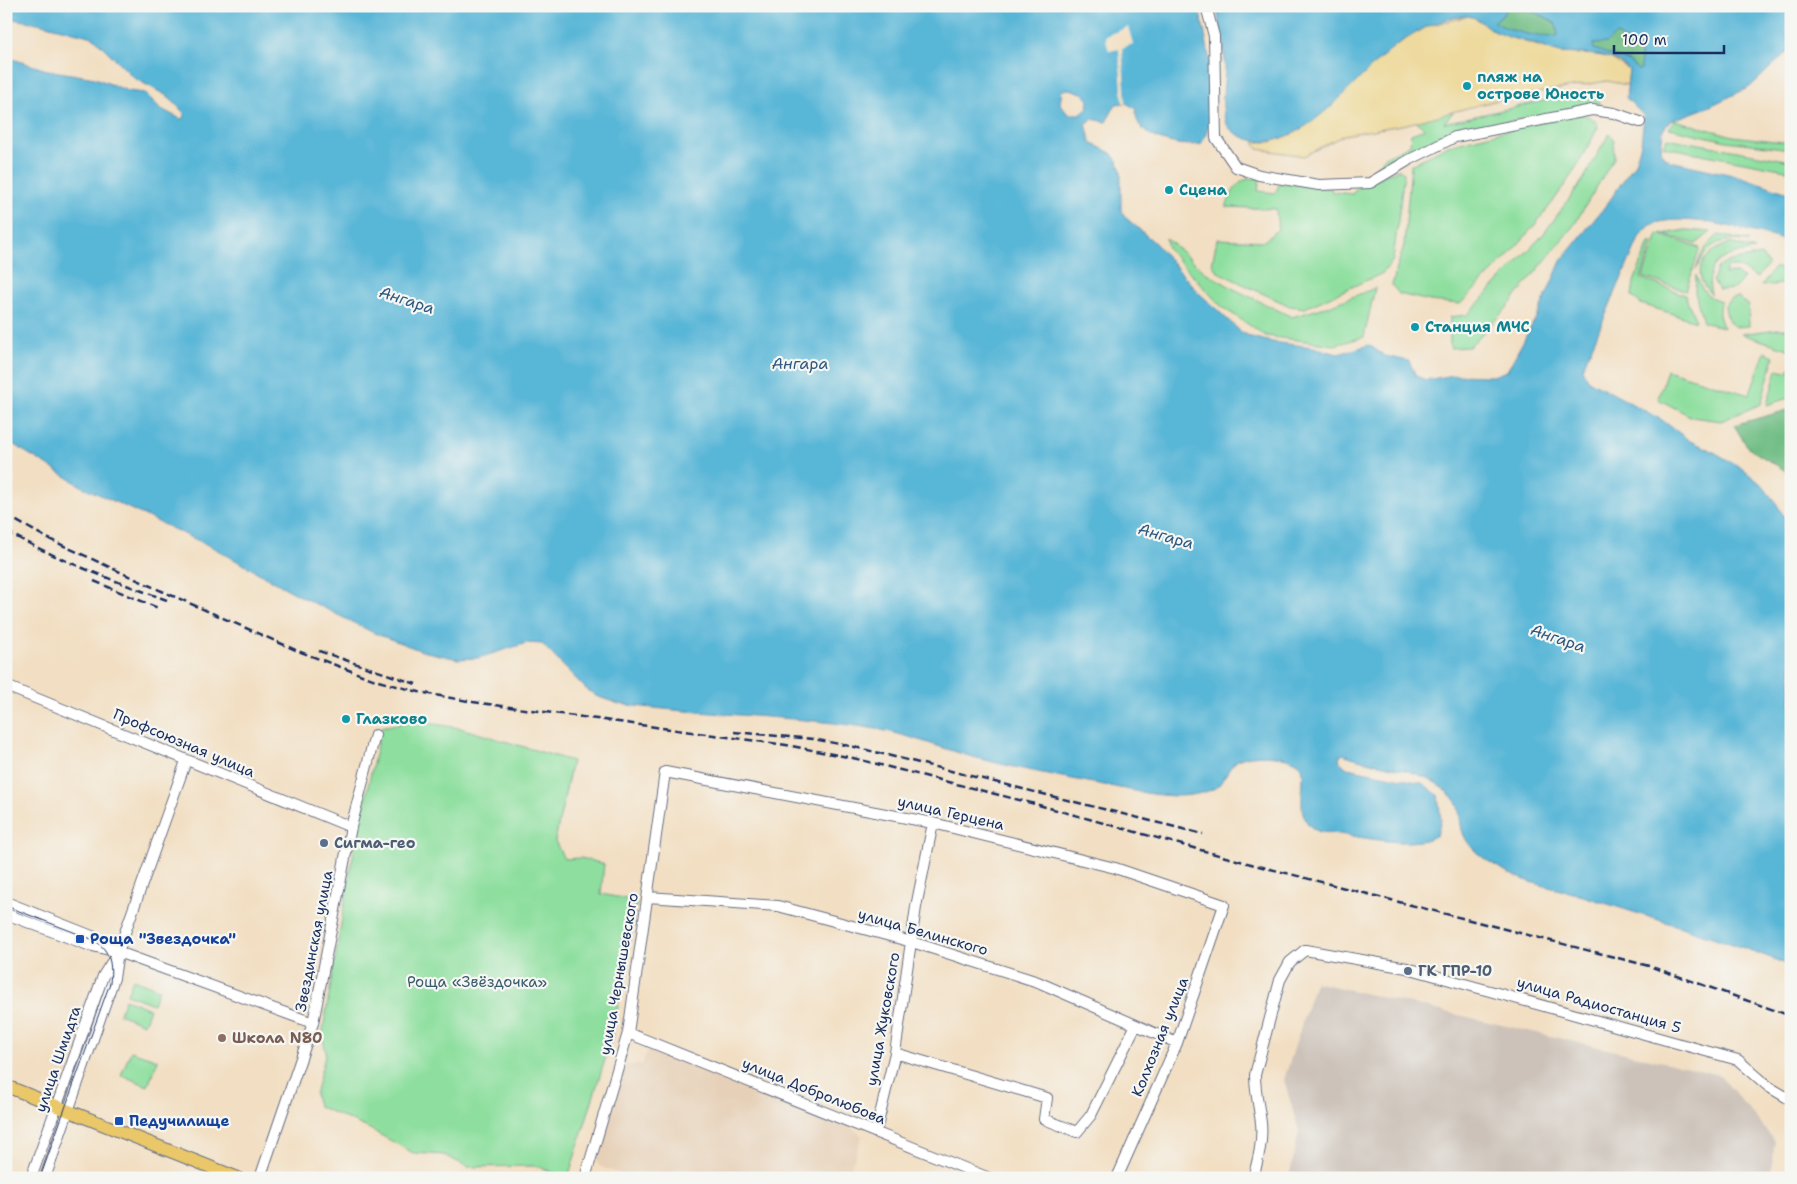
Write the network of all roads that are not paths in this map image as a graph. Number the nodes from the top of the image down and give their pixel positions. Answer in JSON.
{"nodes":[{"id":1,"x":1206,"y":6,"type":"edge"},
{"id":2,"x":1640,"y":122,"type":"dead end"},
{"id":3,"x":6,"y":686,"type":"edge"},
{"id":4,"x":374,"y":734,"type":"dead end"},
{"id":5,"x":186,"y":761,"type":"junction"},
{"id":6,"x":665,"y":772,"type":"joint"},
{"id":7,"x":934,"y":823,"type":"junction"},
{"id":8,"x":351,"y":827,"type":"junction"},
{"id":9,"x":648,"y":897,"type":"junction"},
{"id":10,"x":6,"y":902,"type":"edge"},
{"id":11,"x":1224,"y":905,"type":"joint"},
{"id":12,"x":6,"y":914,"type":"edge"},
{"id":13,"x":912,"y":942,"type":"junction"},
{"id":14,"x":118,"y":952,"type":"junction"},
{"id":15,"x":313,"y":1023,"type":"junction"},
{"id":16,"x":1136,"y":1025,"type":"junction"},
{"id":17,"x":628,"y":1033,"type":"junction"},
{"id":18,"x":1176,"y":1043,"type":"junction"},
{"id":19,"x":895,"y":1053,"type":"junction"},
{"id":20,"x":6,"y":1086,"type":"edge"},
{"id":21,"x":1791,"y":1100,"type":"edge"},
{"id":22,"x":63,"y":1109,"type":"junction"},
{"id":23,"x":876,"y":1131,"type":"junction"},
{"id":24,"x":31,"y":1178,"type":"edge"},
{"id":25,"x":44,"y":1178,"type":"edge"},
{"id":26,"x":238,"y":1178,"type":"edge"},
{"id":27,"x":260,"y":1178,"type":"edge"},
{"id":28,"x":585,"y":1178,"type":"edge"},
{"id":29,"x":989,"y":1178,"type":"edge"},
{"id":30,"x":1117,"y":1178,"type":"edge"},
{"id":31,"x":1253,"y":1178,"type":"edge"}],
"edges":[{"from":1,"to":2,"type":"street"},
{"from":3,"to":5,"type":"street","name":"Профсоюзная улица"},
{"from":4,"to":8,"type":"street","name":"Звездинская улица"},
{"from":5,"to":8,"type":"street","name":"Профсоюзная улица"},
{"from":5,"to":14,"type":"street","name":"улица Шмидта"},
{"from":6,"to":7,"type":"street","name":"улица Герцена"},
{"from":6,"to":9,"type":"street","name":"улица Чернышевского"},
{"from":7,"to":11,"type":"street","name":"улица Герцена"},
{"from":7,"to":13,"type":"street","name":"улица Жуковского"},
{"from":8,"to":15,"type":"street","name":"Звездинская улица"},
{"from":9,"to":13,"type":"street","name":"улица Белинского"},
{"from":9,"to":17,"type":"street","name":"улица Чернышевского"},
{"from":10,"to":14,"type":"street"},
{"from":11,"to":18,"type":"street","name":"Колхозная улица"},
{"from":12,"to":14,"type":"street"},
{"from":13,"to":16,"type":"street","name":"улица Белинского"},
{"from":13,"to":19,"type":"street","name":"улица Жуковского"},
{"from":14,"to":15,"type":"street"},
{"from":14,"to":22,"type":"street","name":"улица Шмидта"},
{"from":15,"to":27,"type":"street","name":"Звездинская улица"},
{"from":16,"to":18,"type":"street","name":"улица Белинского"},
{"from":16,"to":19,"type":"street"},
{"from":17,"to":23,"type":"street","name":"улица Добролюбова"},
{"from":17,"to":28,"type":"street","name":"улица Чернышевского"},
{"from":18,"to":30,"type":"street","name":"Колхозная улица"},
{"from":19,"to":23,"type":"street","name":"улица Жуковского"},
{"from":20,"to":22,"type":"main road"},
{"from":21,"to":31,"type":"street","name":"улица Радиостанция 5"},
{"from":22,"to":24,"type":"street","name":"улица Шмидта"},
{"from":22,"to":25,"type":"street","name":"улица Шмидта"},
{"from":22,"to":26,"type":"main road"},
{"from":23,"to":29,"type":"street","name":"улица Добролюбова"}]}
